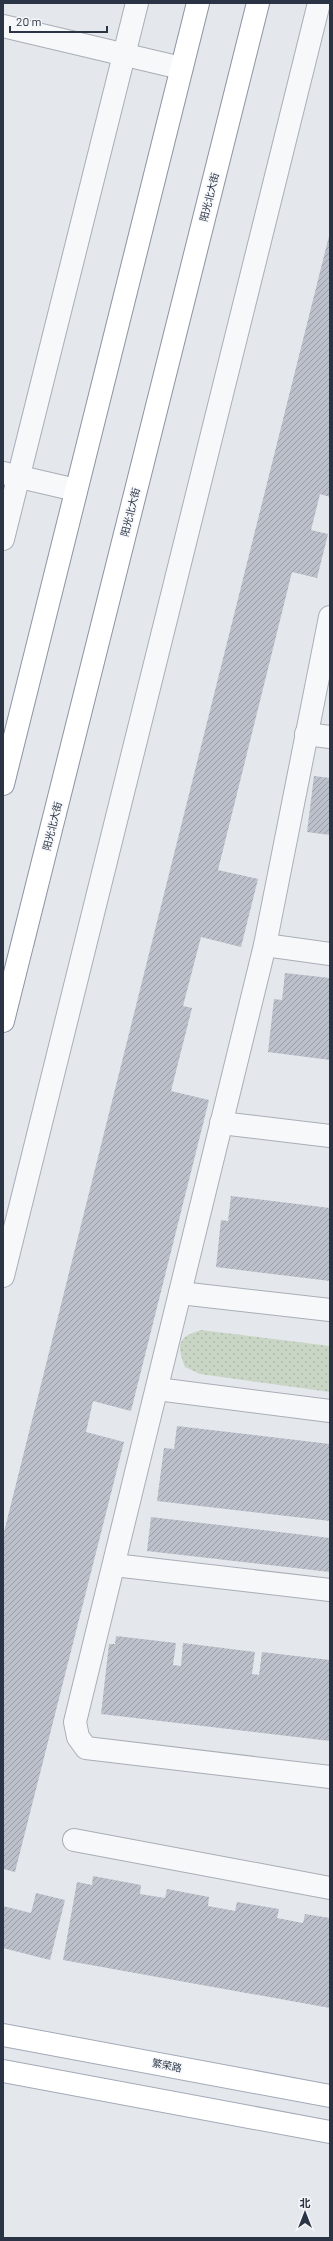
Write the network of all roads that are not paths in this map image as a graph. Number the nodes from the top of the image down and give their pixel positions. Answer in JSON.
{"nodes":[{"id":1,"x":137,"y":3,"type":"edge"},
{"id":2,"x":198,"y":3,"type":"edge"},
{"id":3,"x":258,"y":3,"type":"edge"},
{"id":4,"x":319,"y":3,"type":"edge"},
{"id":5,"x":3,"y":26,"type":"edge"},
{"id":6,"x":124,"y":55,"type":"junction"},
{"id":7,"x":181,"y":68,"type":"junction"},
{"id":8,"x":11,"y":475,"type":"edge"},
{"id":9,"x":76,"y":490,"type":"junction"},
{"id":10,"x":3,"y":539,"type":"edge"},
{"id":11,"x":330,"y":617,"type":"edge"},
{"id":12,"x":306,"y":734,"type":"junction"},
{"id":13,"x":330,"y":737,"type":"edge"},
{"id":14,"x":3,"y":784,"type":"edge"},
{"id":15,"x":265,"y":945,"type":"junction"},
{"id":16,"x":330,"y":954,"type":"edge"},
{"id":17,"x":3,"y":1021,"type":"edge"},
{"id":18,"x":221,"y":1123,"type":"junction"},
{"id":19,"x":330,"y":1136,"type":"edge"},
{"id":20,"x":3,"y":1276,"type":"edge"},
{"id":21,"x":180,"y":1293,"type":"junction"},
{"id":22,"x":330,"y":1310,"type":"edge"},
{"id":23,"x":156,"y":1389,"type":"junction"},
{"id":24,"x":330,"y":1411,"type":"edge"},
{"id":25,"x":114,"y":1565,"type":"junction"},
{"id":26,"x":330,"y":1590,"type":"edge"},
{"id":27,"x":330,"y":1777,"type":"edge"},
{"id":28,"x":74,"y":1840,"type":"dead end"},
{"id":29,"x":330,"y":1888,"type":"edge"},
{"id":30,"x":3,"y":2035,"type":"edge"},
{"id":31,"x":3,"y":2071,"type":"edge"},
{"id":32,"x":330,"y":2096,"type":"edge"},
{"id":33,"x":330,"y":2132,"type":"edge"}],
"edges":[{"from":1,"to":6,"type":"street"},
{"from":2,"to":7,"type":"main road"},
{"from":3,"to":17,"type":"main road","name":"阳光北大街"},
{"from":4,"to":20,"type":"street"},
{"from":5,"to":6,"type":"street"},
{"from":6,"to":7,"type":"street"},
{"from":6,"to":8,"type":"street"},
{"from":7,"to":9,"type":"main road"},
{"from":8,"to":9,"type":"street"},
{"from":8,"to":10,"type":"street"},
{"from":9,"to":14,"type":"main road"},
{"from":11,"to":12,"type":"street"},
{"from":12,"to":13,"type":"street"},
{"from":12,"to":15,"type":"street"},
{"from":15,"to":16,"type":"street"},
{"from":15,"to":18,"type":"street"},
{"from":18,"to":19,"type":"street"},
{"from":18,"to":21,"type":"street"},
{"from":21,"to":22,"type":"street"},
{"from":21,"to":23,"type":"street"},
{"from":23,"to":24,"type":"street"},
{"from":23,"to":25,"type":"street"},
{"from":25,"to":26,"type":"street"},
{"from":25,"to":27,"type":"street"},
{"from":28,"to":29,"type":"street"},
{"from":30,"to":32,"type":"main road","name":"繁荣路"},
{"from":31,"to":33,"type":"main road"}]}
